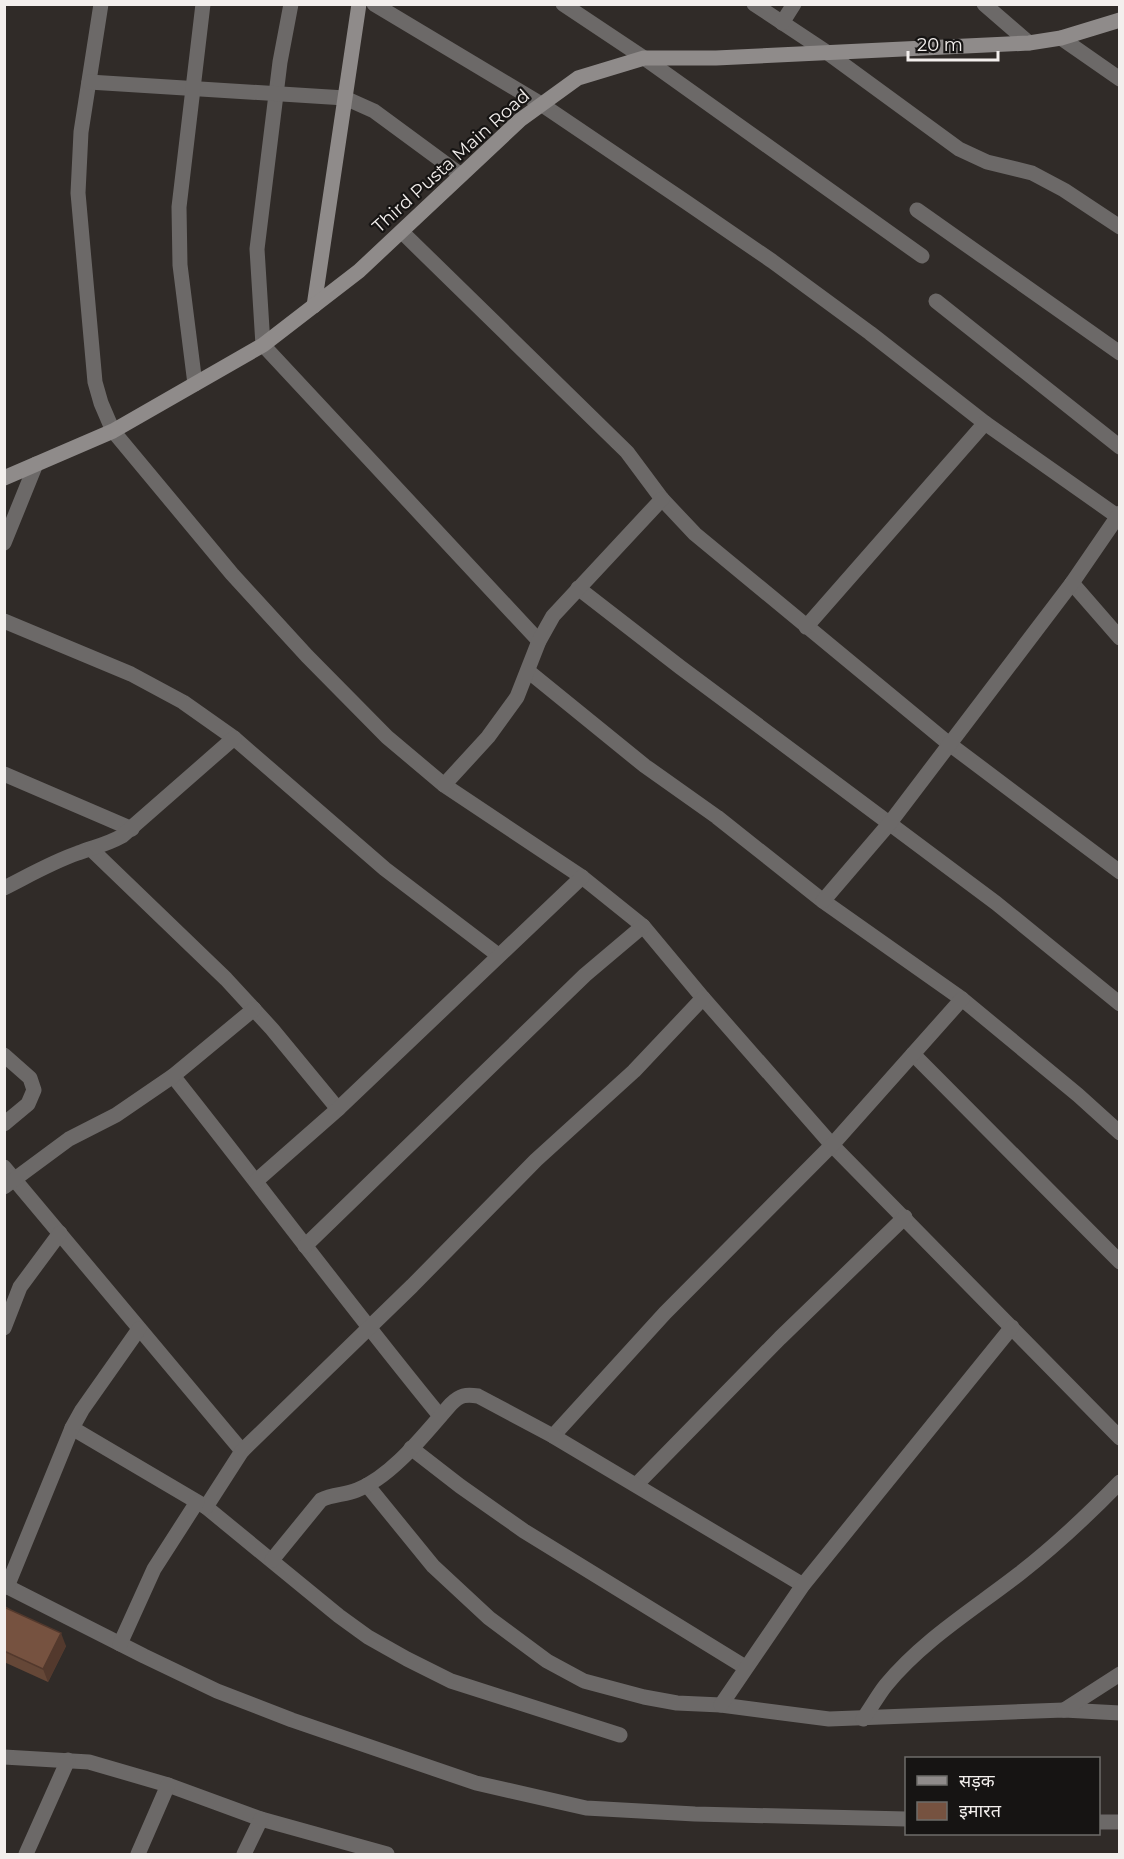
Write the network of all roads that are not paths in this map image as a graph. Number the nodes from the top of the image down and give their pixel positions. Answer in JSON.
{"nodes":[{"id":1,"x":101,"y":4,"type":"edge"},
{"id":2,"x":203,"y":4,"type":"edge"},
{"id":3,"x":291,"y":4,"type":"edge"},
{"id":4,"x":358,"y":4,"type":"edge"},
{"id":5,"x":374,"y":4,"type":"edge"},
{"id":6,"x":563,"y":4,"type":"edge"},
{"id":7,"x":754,"y":4,"type":"edge"},
{"id":8,"x":795,"y":4,"type":"edge"},
{"id":9,"x":984,"y":4,"type":"edge"},
{"id":10,"x":1119,"y":20,"type":"edge"},
{"id":11,"x":782,"y":23,"type":"junction"},
{"id":12,"x":1062,"y":38,"type":"junction"},
{"id":13,"x":1029,"y":43,"type":"junction"},
{"id":14,"x":825,"y":51,"type":"junction"},
{"id":15,"x":644,"y":58,"type":"junction"},
{"id":16,"x":1119,"y":79,"type":"edge"},
{"id":17,"x":89,"y":82,"type":"junction"},
{"id":18,"x":192,"y":88,"type":"junction"},
{"id":19,"x":276,"y":94,"type":"junction"},
{"id":20,"x":345,"y":98,"type":"junction"},
{"id":21,"x":541,"y":104,"type":"junction"},
{"id":22,"x":461,"y":175,"type":"junction"},
{"id":23,"x":917,"y":210,"type":"dead end"},
{"id":24,"x":1119,"y":227,"type":"edge"},
{"id":25,"x":402,"y":232,"type":"junction"},
{"id":26,"x":922,"y":256,"type":"dead end"},
{"id":27,"x":936,"y":301,"type":"dead end"},
{"id":28,"x":314,"y":306,"type":"junction"},
{"id":29,"x":263,"y":345,"type":"junction"},
{"id":30,"x":1119,"y":353,"type":"edge"},
{"id":31,"x":195,"y":384,"type":"junction"},
{"id":32,"x":985,"y":423,"type":"junction"},
{"id":33,"x":113,"y":431,"type":"junction"},
{"id":34,"x":1119,"y":447,"type":"edge"},
{"id":35,"x":36,"y":464,"type":"junction"},
{"id":36,"x":4,"y":478,"type":"edge"},
{"id":37,"x":662,"y":499,"type":"junction"},
{"id":38,"x":1116,"y":524,"type":"edge"},
{"id":39,"x":4,"y":543,"type":"edge"},
{"id":40,"x":1072,"y":583,"type":"junction"},
{"id":41,"x":578,"y":588,"type":"junction"},
{"id":42,"x":4,"y":621,"type":"edge"},
{"id":43,"x":806,"y":627,"type":"junction"},
{"id":44,"x":1119,"y":638,"type":"edge"},
{"id":45,"x":539,"y":642,"type":"junction"},
{"id":46,"x":528,"y":671,"type":"junction"},
{"id":47,"x":234,"y":738,"type":"junction"},
{"id":48,"x":948,"y":743,"type":"junction"},
{"id":49,"x":4,"y":774,"type":"edge"},
{"id":50,"x":444,"y":785,"type":"junction"},
{"id":51,"x":888,"y":824,"type":"junction"},
{"id":52,"x":132,"y":829,"type":"junction"},
{"id":53,"x":92,"y":850,"type":"junction"},
{"id":54,"x":1119,"y":872,"type":"edge"},
{"id":55,"x":582,"y":877,"type":"junction"},
{"id":56,"x":4,"y":888,"type":"edge"},
{"id":57,"x":823,"y":901,"type":"junction"},
{"id":58,"x":643,"y":926,"type":"junction"},
{"id":59,"x":498,"y":955,"type":"junction"},
{"id":60,"x":703,"y":998,"type":"junction"},
{"id":61,"x":962,"y":999,"type":"junction"},
{"id":62,"x":1119,"y":1004,"type":"edge"},
{"id":63,"x":254,"y":1009,"type":"junction"},
{"id":64,"x":913,"y":1054,"type":"junction"},
{"id":65,"x":4,"y":1055,"type":"edge"},
{"id":66,"x":173,"y":1076,"type":"junction"},
{"id":67,"x":338,"y":1110,"type":"junction"},
{"id":68,"x":4,"y":1124,"type":"edge"},
{"id":69,"x":1119,"y":1133,"type":"edge"},
{"id":70,"x":832,"y":1145,"type":"junction"},
{"id":71,"x":7,"y":1178,"type":"edge"},
{"id":72,"x":256,"y":1181,"type":"junction"},
{"id":73,"x":905,"y":1217,"type":"junction"},
{"id":74,"x":60,"y":1233,"type":"junction"},
{"id":75,"x":305,"y":1246,"type":"junction"},
{"id":76,"x":1119,"y":1262,"type":"edge"},
{"id":77,"x":1012,"y":1327,"type":"junction"},
{"id":78,"x":4,"y":1328,"type":"edge"},
{"id":79,"x":368,"y":1328,"type":"junction"},
{"id":80,"x":139,"y":1329,"type":"junction"},
{"id":81,"x":440,"y":1416,"type":"junction"},
{"id":82,"x":72,"y":1428,"type":"junction"},
{"id":83,"x":553,"y":1436,"type":"junction"},
{"id":84,"x":1119,"y":1438,"type":"edge"},
{"id":85,"x":411,"y":1448,"type":"junction"},
{"id":86,"x":242,"y":1451,"type":"junction"},
{"id":87,"x":1119,"y":1482,"type":"edge"},
{"id":88,"x":367,"y":1485,"type":"junction"},
{"id":89,"x":636,"y":1485,"type":"junction"},
{"id":90,"x":202,"y":1505,"type":"junction"},
{"id":91,"x":272,"y":1560,"type":"junction"},
{"id":92,"x":803,"y":1585,"type":"junction"},
{"id":93,"x":6,"y":1586,"type":"edge"},
{"id":94,"x":120,"y":1644,"type":"junction"},
{"id":95,"x":745,"y":1667,"type":"junction"},
{"id":96,"x":1119,"y":1674,"type":"edge"},
{"id":97,"x":721,"y":1705,"type":"junction"},
{"id":98,"x":1064,"y":1710,"type":"junction"},
{"id":99,"x":1119,"y":1713,"type":"edge"},
{"id":100,"x":863,"y":1719,"type":"junction"},
{"id":101,"x":620,"y":1736,"type":"dead end"},
{"id":102,"x":4,"y":1757,"type":"edge"},
{"id":103,"x":68,"y":1760,"type":"junction"},
{"id":104,"x":168,"y":1785,"type":"junction"},
{"id":105,"x":261,"y":1819,"type":"junction"},
{"id":106,"x":905,"y":1819,"type":"edge"},
{"id":107,"x":1100,"y":1822,"type":"edge"},
{"id":108,"x":1119,"y":1822,"type":"edge"},
{"id":109,"x":347,"y":1849,"type":"edge"},
{"id":110,"x":26,"y":1854,"type":"edge"},
{"id":111,"x":138,"y":1854,"type":"edge"},
{"id":112,"x":244,"y":1854,"type":"edge"},
{"id":113,"x":387,"y":1854,"type":"edge"}],
"edges":[{"from":1,"to":17,"type":"street"},
{"from":2,"to":18,"type":"street"},
{"from":3,"to":19,"type":"street"},
{"from":4,"to":20,"type":"street"},
{"from":5,"to":21,"type":"street"},
{"from":6,"to":15,"type":"street"},
{"from":7,"to":11,"type":"street"},
{"from":8,"to":11,"type":"street"},
{"from":9,"to":13,"type":"street"},
{"from":10,"to":12,"type":"street","name":"Third Pusta Main Road"},
{"from":11,"to":14,"type":"street"},
{"from":12,"to":13,"type":"street","name":"Third Pusta Main Road"},
{"from":12,"to":16,"type":"street"},
{"from":13,"to":14,"type":"street","name":"Third Pusta Main Road"},
{"from":14,"to":15,"type":"street","name":"Third Pusta Main Road"},
{"from":14,"to":24,"type":"street"},
{"from":15,"to":21,"type":"street","name":"Third Pusta Main Road"},
{"from":15,"to":26,"type":"street"},
{"from":17,"to":18,"type":"street"},
{"from":17,"to":33,"type":"street"},
{"from":18,"to":19,"type":"street"},
{"from":18,"to":31,"type":"street"},
{"from":19,"to":20,"type":"street"},
{"from":19,"to":29,"type":"street"},
{"from":20,"to":22,"type":"street"},
{"from":20,"to":28,"type":"street"},
{"from":21,"to":22,"type":"street","name":"Third Pusta Main Road"},
{"from":21,"to":32,"type":"street"},
{"from":22,"to":25,"type":"street","name":"Third Pusta Main Road"},
{"from":23,"to":30,"type":"street"},
{"from":25,"to":28,"type":"street","name":"Third Pusta Main Road"},
{"from":25,"to":37,"type":"street"},
{"from":27,"to":34,"type":"street"},
{"from":28,"to":29,"type":"street","name":"Third Pusta Main Road"},
{"from":29,"to":31,"type":"street","name":"Third Pusta Main Road"},
{"from":29,"to":45,"type":"street"},
{"from":31,"to":33,"type":"street","name":"Third Pusta Main Road"},
{"from":32,"to":38,"type":"street"},
{"from":32,"to":43,"type":"street"},
{"from":33,"to":35,"type":"street","name":"Third Pusta Main Road"},
{"from":33,"to":50,"type":"street"},
{"from":35,"to":36,"type":"street","name":"Third Pusta Main Road"},
{"from":35,"to":39,"type":"street"},
{"from":37,"to":41,"type":"street"},
{"from":37,"to":43,"type":"street"},
{"from":38,"to":40,"type":"street"},
{"from":40,"to":44,"type":"street"},
{"from":40,"to":48,"type":"street"},
{"from":41,"to":45,"type":"street"},
{"from":41,"to":51,"type":"street"},
{"from":42,"to":47,"type":"street"},
{"from":43,"to":48,"type":"street"},
{"from":45,"to":46,"type":"street"},
{"from":46,"to":50,"type":"street"},
{"from":46,"to":57,"type":"street"},
{"from":47,"to":52,"type":"street"},
{"from":47,"to":59,"type":"street"},
{"from":48,"to":51,"type":"street"},
{"from":48,"to":54,"type":"street"},
{"from":49,"to":52,"type":"street"},
{"from":50,"to":55,"type":"street"},
{"from":51,"to":57,"type":"street"},
{"from":51,"to":62,"type":"street"},
{"from":52,"to":53,"type":"street"},
{"from":53,"to":56,"type":"street"},
{"from":53,"to":63,"type":"street"},
{"from":55,"to":58,"type":"street"},
{"from":55,"to":59,"type":"street"},
{"from":57,"to":61,"type":"street"},
{"from":58,"to":60,"type":"street"},
{"from":58,"to":75,"type":"street"},
{"from":59,"to":67,"type":"street"},
{"from":60,"to":70,"type":"street"},
{"from":60,"to":79,"type":"street"},
{"from":61,"to":64,"type":"street"},
{"from":61,"to":69,"type":"street"},
{"from":63,"to":66,"type":"street"},
{"from":63,"to":67,"type":"street"},
{"from":64,"to":70,"type":"street"},
{"from":64,"to":76,"type":"street"},
{"from":65,"to":68,"type":"street"},
{"from":66,"to":71,"type":"street"},
{"from":66,"to":72,"type":"street"},
{"from":67,"to":72,"type":"street"},
{"from":70,"to":73,"type":"street"},
{"from":70,"to":83,"type":"street"},
{"from":71,"to":74,"type":"street"},
{"from":72,"to":75,"type":"street"},
{"from":73,"to":77,"type":"street"},
{"from":73,"to":89,"type":"street"},
{"from":74,"to":78,"type":"street"},
{"from":74,"to":80,"type":"street"},
{"from":75,"to":79,"type":"street"},
{"from":77,"to":84,"type":"street"},
{"from":77,"to":92,"type":"street"},
{"from":79,"to":81,"type":"street"},
{"from":79,"to":86,"type":"street"},
{"from":80,"to":82,"type":"street"},
{"from":80,"to":86,"type":"street"},
{"from":81,"to":83,"type":"street"},
{"from":81,"to":85,"type":"street"},
{"from":82,"to":90,"type":"street"},
{"from":82,"to":93,"type":"street"},
{"from":83,"to":89,"type":"street"},
{"from":85,"to":88,"type":"street"},
{"from":85,"to":95,"type":"street"},
{"from":86,"to":90,"type":"street"},
{"from":87,"to":100,"type":"street"},
{"from":88,"to":91,"type":"street"},
{"from":88,"to":97,"type":"street"},
{"from":89,"to":92,"type":"street"},
{"from":90,"to":91,"type":"street"},
{"from":90,"to":94,"type":"street"},
{"from":91,"to":101,"type":"street"},
{"from":92,"to":95,"type":"street"},
{"from":93,"to":94,"type":"street"},
{"from":94,"to":106,"type":"street"},
{"from":95,"to":97,"type":"street"},
{"from":96,"to":98,"type":"street"},
{"from":97,"to":100,"type":"street"},
{"from":98,"to":99,"type":"street"},
{"from":98,"to":100,"type":"street"},
{"from":102,"to":103,"type":"street"},
{"from":103,"to":104,"type":"street"},
{"from":103,"to":110,"type":"street"},
{"from":104,"to":105,"type":"street"},
{"from":104,"to":111,"type":"street"},
{"from":105,"to":109,"type":"street"},
{"from":105,"to":112,"type":"street"},
{"from":107,"to":108,"type":"street"},
{"from":109,"to":113,"type":"street"}]}
